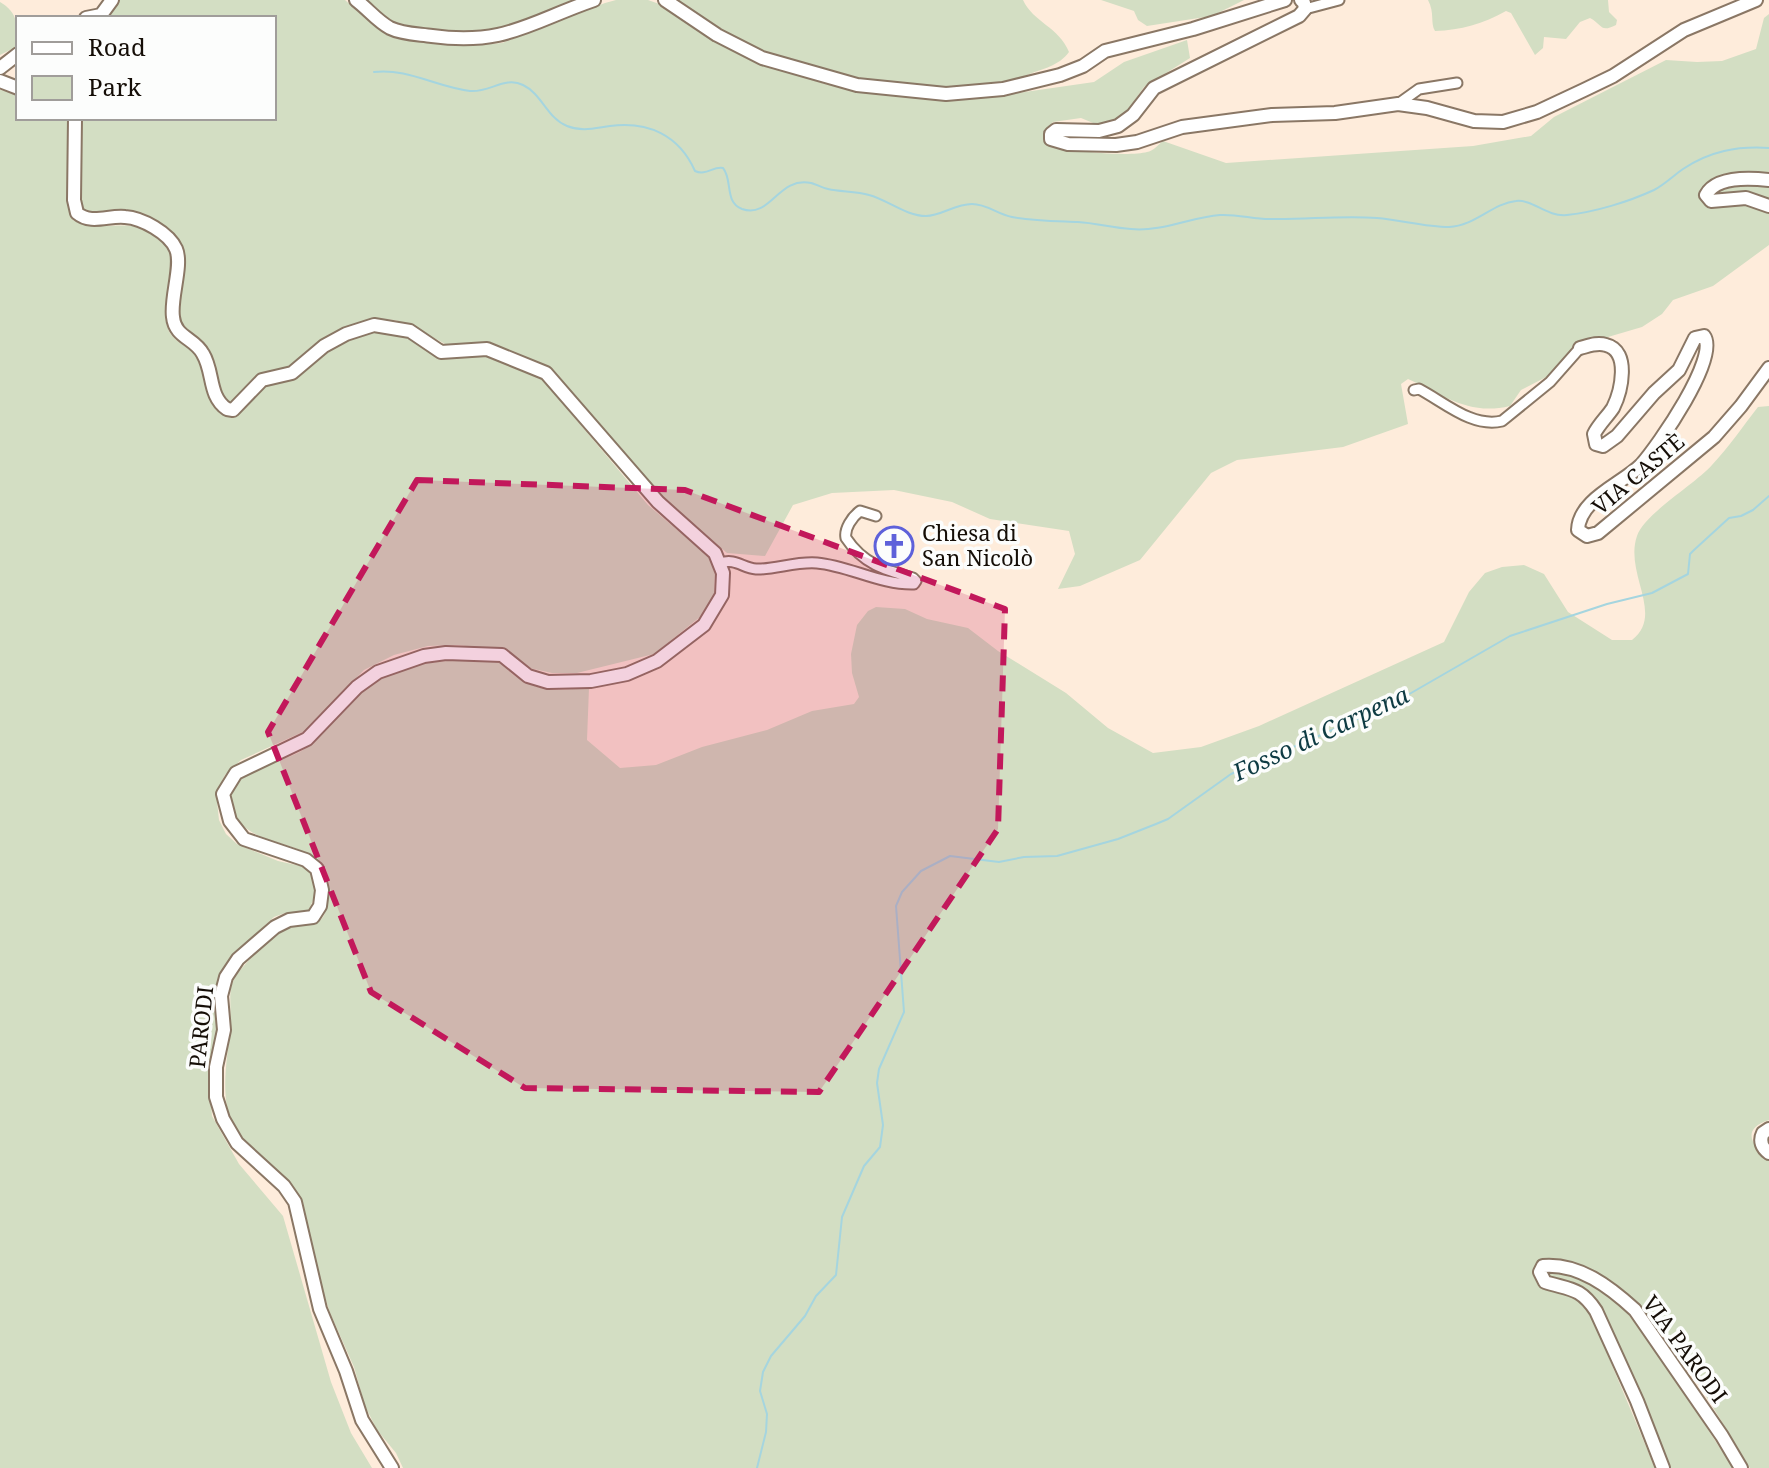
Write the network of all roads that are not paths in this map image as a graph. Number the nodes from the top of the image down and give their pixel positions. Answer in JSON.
{"nodes":[{"id":1,"x":112,"y":0,"type":"edge"},
{"id":2,"x":356,"y":0,"type":"edge"},
{"id":3,"x":594,"y":0,"type":"edge"},
{"id":4,"x":665,"y":0,"type":"edge"},
{"id":5,"x":1285,"y":0,"type":"edge"},
{"id":6,"x":1339,"y":0,"type":"edge"},
{"id":7,"x":1756,"y":0,"type":"edge"},
{"id":8,"x":1303,"y":4,"type":"edge"},
{"id":9,"x":96,"y":16,"type":"edge"},
{"id":10,"x":16,"y":56,"type":"edge"},
{"id":11,"x":0,"y":68,"type":"edge"},
{"id":12,"x":1457,"y":83,"type":"dead end"},
{"id":13,"x":1398,"y":104,"type":"junction"},
{"id":14,"x":75,"y":120,"type":"edge"},
{"id":15,"x":1769,"y":180,"type":"edge"},
{"id":16,"x":1769,"y":206,"type":"edge"},
{"id":17,"x":1580,"y":348,"type":"joint"},
{"id":18,"x":1769,"y":368,"type":"edge"},
{"id":19,"x":1414,"y":390,"type":"dead end"},
{"id":20,"x":876,"y":516,"type":"dead end"},
{"id":21,"x":721,"y":563,"type":"junction"},
{"id":22,"x":1769,"y":1129,"type":"edge"},
{"id":23,"x":1769,"y":1153,"type":"edge"},
{"id":24,"x":392,"y":1468,"type":"edge"},
{"id":25,"x":1663,"y":1468,"type":"edge"},
{"id":26,"x":1741,"y":1468,"type":"edge"}],
"edges":[{"from":1,"to":9,"type":"street"},
{"from":2,"to":3,"type":"street"},
{"from":4,"to":5,"type":"street"},
{"from":6,"to":8,"type":"street"},
{"from":7,"to":13,"type":"street"},
{"from":8,"to":13,"type":"street"},
{"from":10,"to":11,"type":"street"},
{"from":12,"to":13,"type":"street"},
{"from":14,"to":21,"type":"street"},
{"from":15,"to":16,"type":"street"},
{"from":17,"to":18,"type":"street","name":"VIA CASTÈ"},
{"from":17,"to":19,"type":"street","name":"VIA CASTÈ"},
{"from":20,"to":21,"type":"street"},
{"from":21,"to":24,"type":"street","name":"PARODI"},
{"from":22,"to":23,"type":"street"},
{"from":25,"to":26,"type":"street","name":"VIA PARODI"}]}
